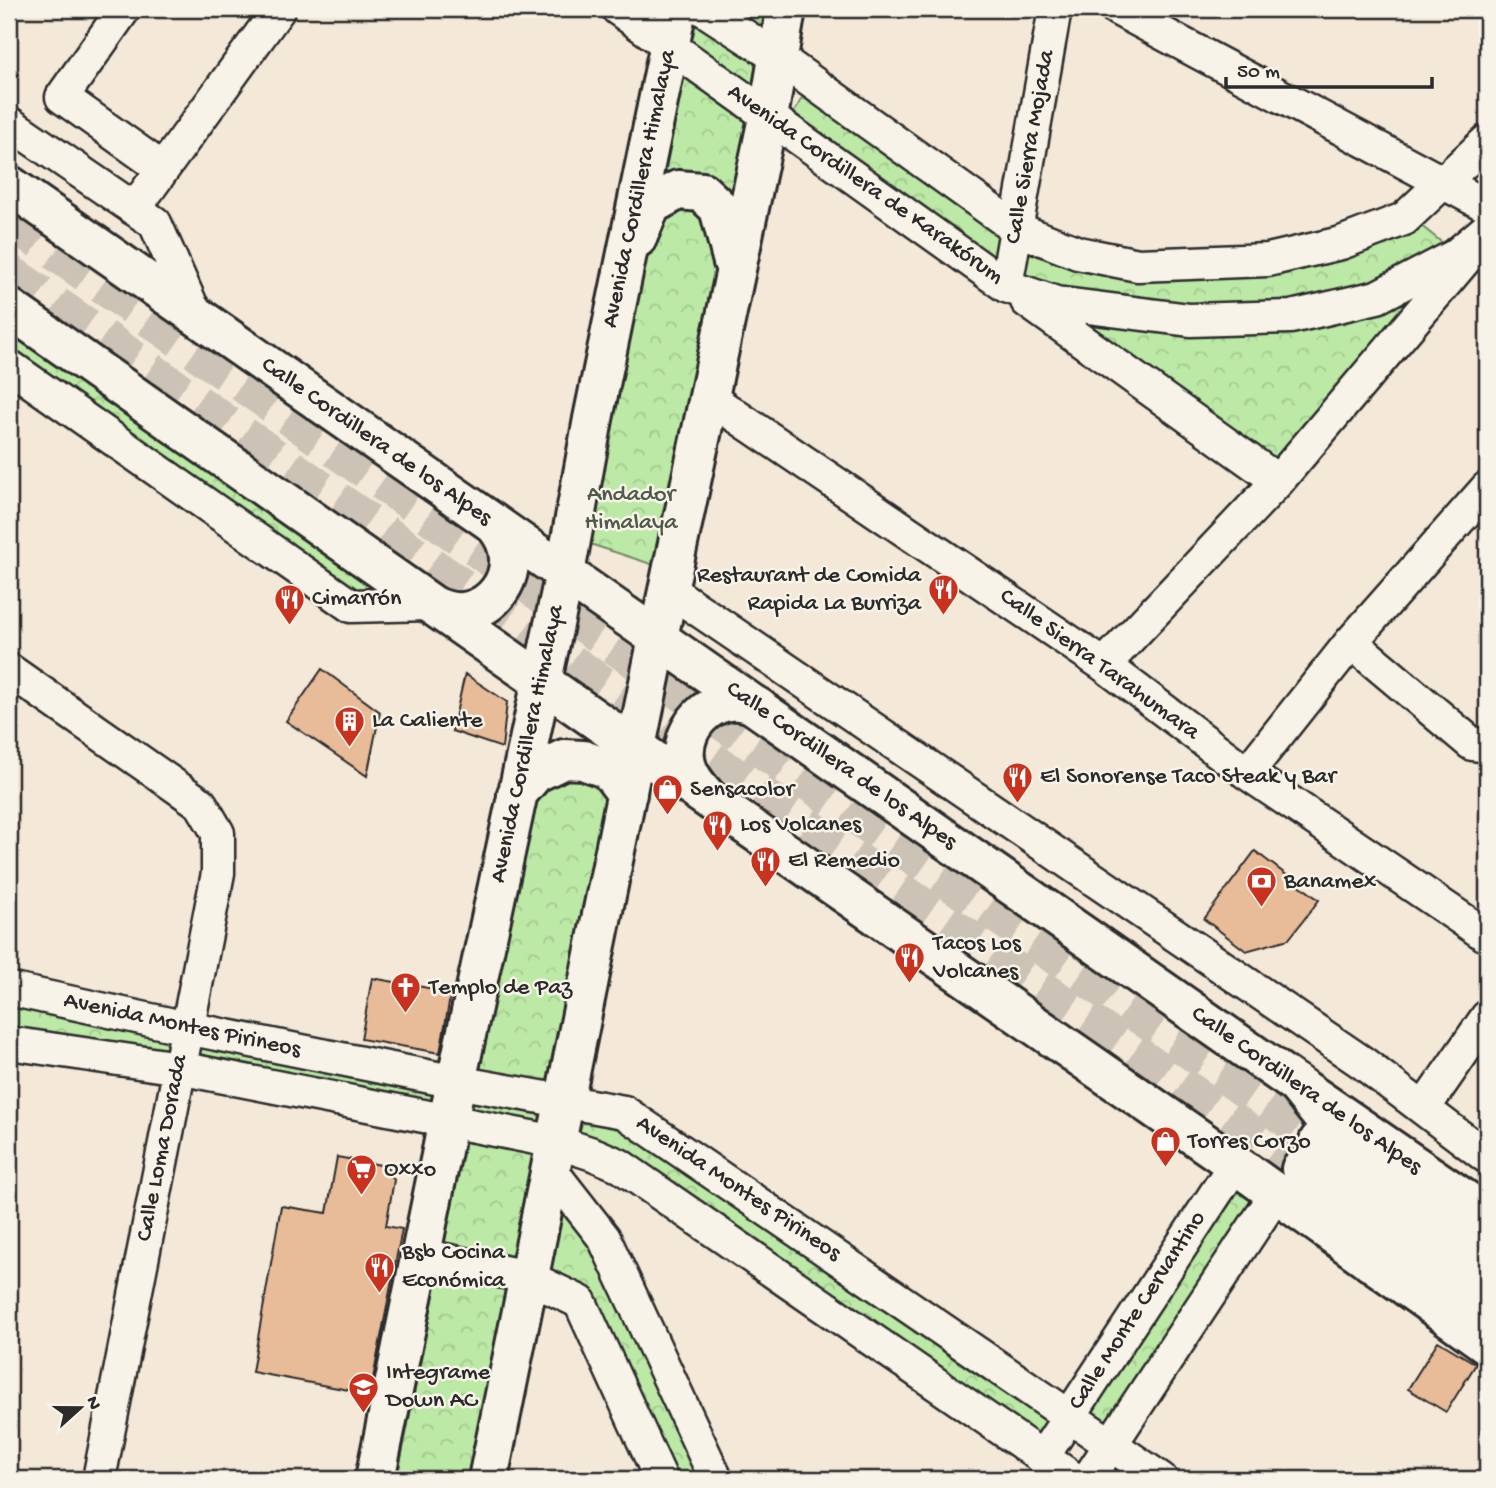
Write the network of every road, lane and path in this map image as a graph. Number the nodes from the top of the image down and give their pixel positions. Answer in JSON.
{"nodes":[{"id":1,"x":124,"y":9,"type":"edge"},
{"id":2,"x":279,"y":9,"type":"edge"},
{"id":3,"x":618,"y":9,"type":"edge"},
{"id":4,"x":677,"y":9,"type":"edge"},
{"id":5,"x":703,"y":9,"type":"edge"},
{"id":6,"x":786,"y":9,"type":"edge"},
{"id":7,"x":1055,"y":9,"type":"edge"},
{"id":8,"x":1117,"y":9,"type":"edge"},
{"id":9,"x":670,"y":47,"type":"junction"},
{"id":10,"x":777,"y":57,"type":"junction"},
{"id":11,"x":768,"y":118,"type":"junction"},
{"id":12,"x":9,"y":123,"type":"edge"},
{"id":13,"x":1487,"y":141,"type":"edge"},
{"id":14,"x":163,"y":169,"type":"junction"},
{"id":15,"x":1445,"y":183,"type":"junction"},
{"id":16,"x":9,"y":185,"type":"edge"},
{"id":17,"x":1487,"y":206,"type":"edge"},
{"id":18,"x":135,"y":209,"type":"junction"},
{"id":19,"x":1017,"y":229,"type":"junction"},
{"id":20,"x":1487,"y":231,"type":"edge"},
{"id":21,"x":735,"y":268,"type":"junction"},
{"id":22,"x":623,"y":274,"type":"junction"},
{"id":23,"x":1006,"y":286,"type":"junction"},
{"id":24,"x":9,"y":308,"type":"edge"},
{"id":25,"x":196,"y":316,"type":"junction"},
{"id":26,"x":9,"y":366,"type":"edge"},
{"id":27,"x":708,"y":397,"type":"junction"},
{"id":28,"x":1278,"y":481,"type":"junction"},
{"id":29,"x":1487,"y":488,"type":"edge"},
{"id":30,"x":494,"y":524,"type":"junction"},
{"id":31,"x":565,"y":573,"type":"junction"},
{"id":32,"x":682,"y":598,"type":"junction"},
{"id":33,"x":430,"y":604,"type":"junction"},
{"id":34,"x":658,"y":638,"type":"junction"},
{"id":35,"x":1351,"y":642,"type":"junction"},
{"id":36,"x":1104,"y":665,"type":"junction"},
{"id":37,"x":9,"y":670,"type":"edge"},
{"id":38,"x":541,"y":682,"type":"junction"},
{"id":39,"x":761,"y":710,"type":"junction"},
{"id":40,"x":1487,"y":746,"type":"edge"},
{"id":41,"x":636,"y":748,"type":"junction"},
{"id":42,"x":1247,"y":773,"type":"junction"},
{"id":43,"x":517,"y":794,"type":"junction"},
{"id":44,"x":627,"y":794,"type":"junction"},
{"id":45,"x":713,"y":802,"type":"junction"},
{"id":46,"x":1487,"y":936,"type":"edge"},
{"id":47,"x":9,"y":989,"type":"edge"},
{"id":48,"x":1487,"y":1017,"type":"edge"},
{"id":49,"x":187,"y":1028,"type":"junction"},
{"id":50,"x":9,"y":1043,"type":"edge"},
{"id":51,"x":179,"y":1068,"type":"junction"},
{"id":52,"x":456,"y":1082,"type":"junction"},
{"id":53,"x":1296,"y":1084,"type":"junction"},
{"id":54,"x":564,"y":1101,"type":"junction"},
{"id":55,"x":1424,"y":1108,"type":"junction"},
{"id":56,"x":449,"y":1120,"type":"junction"},
{"id":57,"x":553,"y":1155,"type":"junction"},
{"id":58,"x":1487,"y":1157,"type":"edge"},
{"id":59,"x":1235,"y":1164,"type":"junction"},
{"id":60,"x":1299,"y":1168,"type":"junction"},
{"id":61,"x":1487,"y":1215,"type":"edge"},
{"id":62,"x":1380,"y":1216,"type":"junction"},
{"id":63,"x":421,"y":1255,"type":"junction"},
{"id":64,"x":1487,"y":1260,"type":"edge"},
{"id":65,"x":528,"y":1277,"type":"junction"},
{"id":66,"x":1487,"y":1300,"type":"edge"},
{"id":67,"x":1487,"y":1345,"type":"edge"},
{"id":68,"x":1070,"y":1416,"type":"junction"},
{"id":69,"x":1111,"y":1444,"type":"junction"},
{"id":70,"x":1042,"y":1458,"type":"junction"},
{"id":71,"x":99,"y":1479,"type":"edge"},
{"id":72,"x":375,"y":1479,"type":"edge"},
{"id":73,"x":488,"y":1479,"type":"edge"},
{"id":74,"x":661,"y":1479,"type":"edge"},
{"id":75,"x":716,"y":1479,"type":"edge"},
{"id":76,"x":1074,"y":1479,"type":"edge"},
{"id":77,"x":1088,"y":1479,"type":"edge"},
{"id":78,"x":1161,"y":1479,"type":"edge"}],
"edges":[{"from":1,"to":14,"type":"street"},
{"from":2,"to":14,"type":"street"},
{"from":3,"to":9,"type":"street","name":"Avenida Cordillera de Karakórum"},
{"from":4,"to":9,"type":"main road","name":"Avenida Cordillera Himalaya"},
{"from":5,"to":10,"type":"street"},
{"from":6,"to":10,"type":"main road"},
{"from":7,"to":19,"type":"street","name":"Calle Sierra Mojada"},
{"from":8,"to":15,"type":"street"},
{"from":9,"to":11,"type":"street","name":"Avenida Cordillera de Karakórum"},
{"from":9,"to":22,"type":"main road","name":"Avenida Cordillera Himalaya"},
{"from":10,"to":11,"type":"main road"},
{"from":10,"to":19,"type":"street"},
{"from":11,"to":21,"type":"main road"},
{"from":11,"to":23,"type":"street","name":"Avenida Cordillera de Karakórum"},
{"from":12,"to":18,"type":"street"},
{"from":13,"to":15,"type":"street"},
{"from":14,"to":18,"type":"street"},
{"from":15,"to":17,"type":"street"},
{"from":15,"to":19,"type":"street"},
{"from":16,"to":25,"type":"main road","name":"Calle Cordillera de los Alpes"},
{"from":18,"to":25,"type":"street"},
{"from":19,"to":23,"type":"street","name":"Calle Sierra Mojada"},
{"from":20,"to":23,"type":"street","name":"Avenida Cordillera de Karakórum"},
{"from":20,"to":28,"type":"street"},
{"from":21,"to":22,"type":"main road"},
{"from":21,"to":27,"type":"main road"},
{"from":22,"to":31,"type":"main road","name":"Avenida Cordillera Himalaya"},
{"from":23,"to":28,"type":"street"},
{"from":24,"to":33,"type":"main road","name":"Calle Cordillera de los Alpes"},
{"from":25,"to":30,"type":"main road","name":"Calle Cordillera de los Alpes"},
{"from":26,"to":33,"type":"street"},
{"from":27,"to":32,"type":"main road"},
{"from":27,"to":36,"type":"street","name":"Calle Sierra Tarahumara"},
{"from":28,"to":36,"type":"street"},
{"from":29,"to":35,"type":"street"},
{"from":30,"to":31,"type":"main road","name":"Calle Cordillera de los Alpes"},
{"from":30,"to":33,"type":"main road"},
{"from":31,"to":34,"type":"main road","name":"Calle Cordillera de los Alpes"},
{"from":31,"to":38,"type":"main road","name":"Avenida Cordillera Himalaya"},
{"from":32,"to":34,"type":"main road"},
{"from":32,"to":55,"type":"street","name":"Calle Cordillera de los Alpes"},
{"from":33,"to":38,"type":"main road","name":"Calle Cordillera de los Alpes"},
{"from":34,"to":39,"type":"main road","name":"Calle Cordillera de los Alpes"},
{"from":34,"to":41,"type":"main road"},
{"from":35,"to":40,"type":"street"},
{"from":35,"to":42,"type":"street"},
{"from":36,"to":42,"type":"street","name":"Calle Sierra Tarahumara"},
{"from":37,"to":49,"type":"street","name":"Calle Loma Dorada"},
{"from":38,"to":41,"type":"main road","name":"Calle Cordillera de los Alpes"},
{"from":38,"to":43,"type":"main road","name":"Avenida Cordillera Himalaya"},
{"from":39,"to":45,"type":"main road"},
{"from":39,"to":53,"type":"main road","name":"Calle Cordillera de los Alpes"},
{"from":41,"to":44,"type":"main road"},
{"from":41,"to":45,"type":"main road","name":"Calle Cordillera de los Alpes"},
{"from":42,"to":46,"type":"street","name":"Calle Sierra Tarahumara"},
{"from":43,"to":44,"type":"main road"},
{"from":43,"to":52,"type":"main road","name":"Avenida Cordillera Himalaya"},
{"from":44,"to":54,"type":"main road"},
{"from":45,"to":59,"type":"main road","name":"Calle Cordillera de los Alpes"},
{"from":47,"to":49,"type":"street","name":"Avenida Montes Pirineos"},
{"from":48,"to":55,"type":"street"},
{"from":49,"to":51,"type":"street","name":"Calle Loma Dorada"},
{"from":49,"to":52,"type":"street","name":"Avenida Montes Pirineos"},
{"from":50,"to":51,"type":"street","name":"Avenida Montes Pirineos"},
{"from":51,"to":56,"type":"street","name":"Avenida Montes Pirineos"},
{"from":51,"to":71,"type":"street","name":"Calle Loma Dorada"},
{"from":52,"to":54,"type":"street","name":"Avenida Montes Pirineos"},
{"from":52,"to":56,"type":"main road","name":"Avenida Cordillera Himalaya"},
{"from":53,"to":61,"type":"main road","name":"Calle Cordillera de los Alpes"},
{"from":53,"to":62,"type":"main road"},
{"from":54,"to":57,"type":"main road"},
{"from":54,"to":68,"type":"street","name":"Avenida Montes Pirineos"},
{"from":55,"to":58,"type":"street","name":"Calle Cordillera de los Alpes"},
{"from":56,"to":57,"type":"street","name":"Avenida Montes Pirineos"},
{"from":56,"to":63,"type":"main road","name":"Avenida Cordillera Himalaya"},
{"from":57,"to":65,"type":"main road"},
{"from":57,"to":70,"type":"street","name":"Avenida Montes Pirineos"},
{"from":57,"to":75,"type":"street"},
{"from":59,"to":60,"type":"main road","name":"Calle Cordillera de los Alpes"},
{"from":59,"to":68,"type":"street","name":"Calle Monte Cervantino"},
{"from":60,"to":62,"type":"main road","name":"Calle Cordillera de los Alpes"},
{"from":60,"to":69,"type":"street","name":"Calle Monte Cervantino"},
{"from":62,"to":64,"type":"main road","name":"Calle Cordillera de los Alpes"},
{"from":62,"to":66,"type":"main road","name":"Calle Cordillera de los Alpes"},
{"from":62,"to":67,"type":"main road","name":"Calle Cordillera de los Alpes"},
{"from":63,"to":65,"type":"street"},
{"from":63,"to":72,"type":"main road","name":"Avenida Cordillera Himalaya"},
{"from":65,"to":73,"type":"main road"},
{"from":65,"to":74,"type":"street"},
{"from":68,"to":69,"type":"street","name":"Avenida Montes Pirineos"},
{"from":68,"to":70,"type":"street","name":"Calle Monte Cervantino"},
{"from":69,"to":77,"type":"street","name":"Calle Monte Cervantino"},
{"from":69,"to":78,"type":"street","name":"Avenida Montes Pirineos"},
{"from":70,"to":76,"type":"street","name":"Avenida Montes Pirineos"}]}
